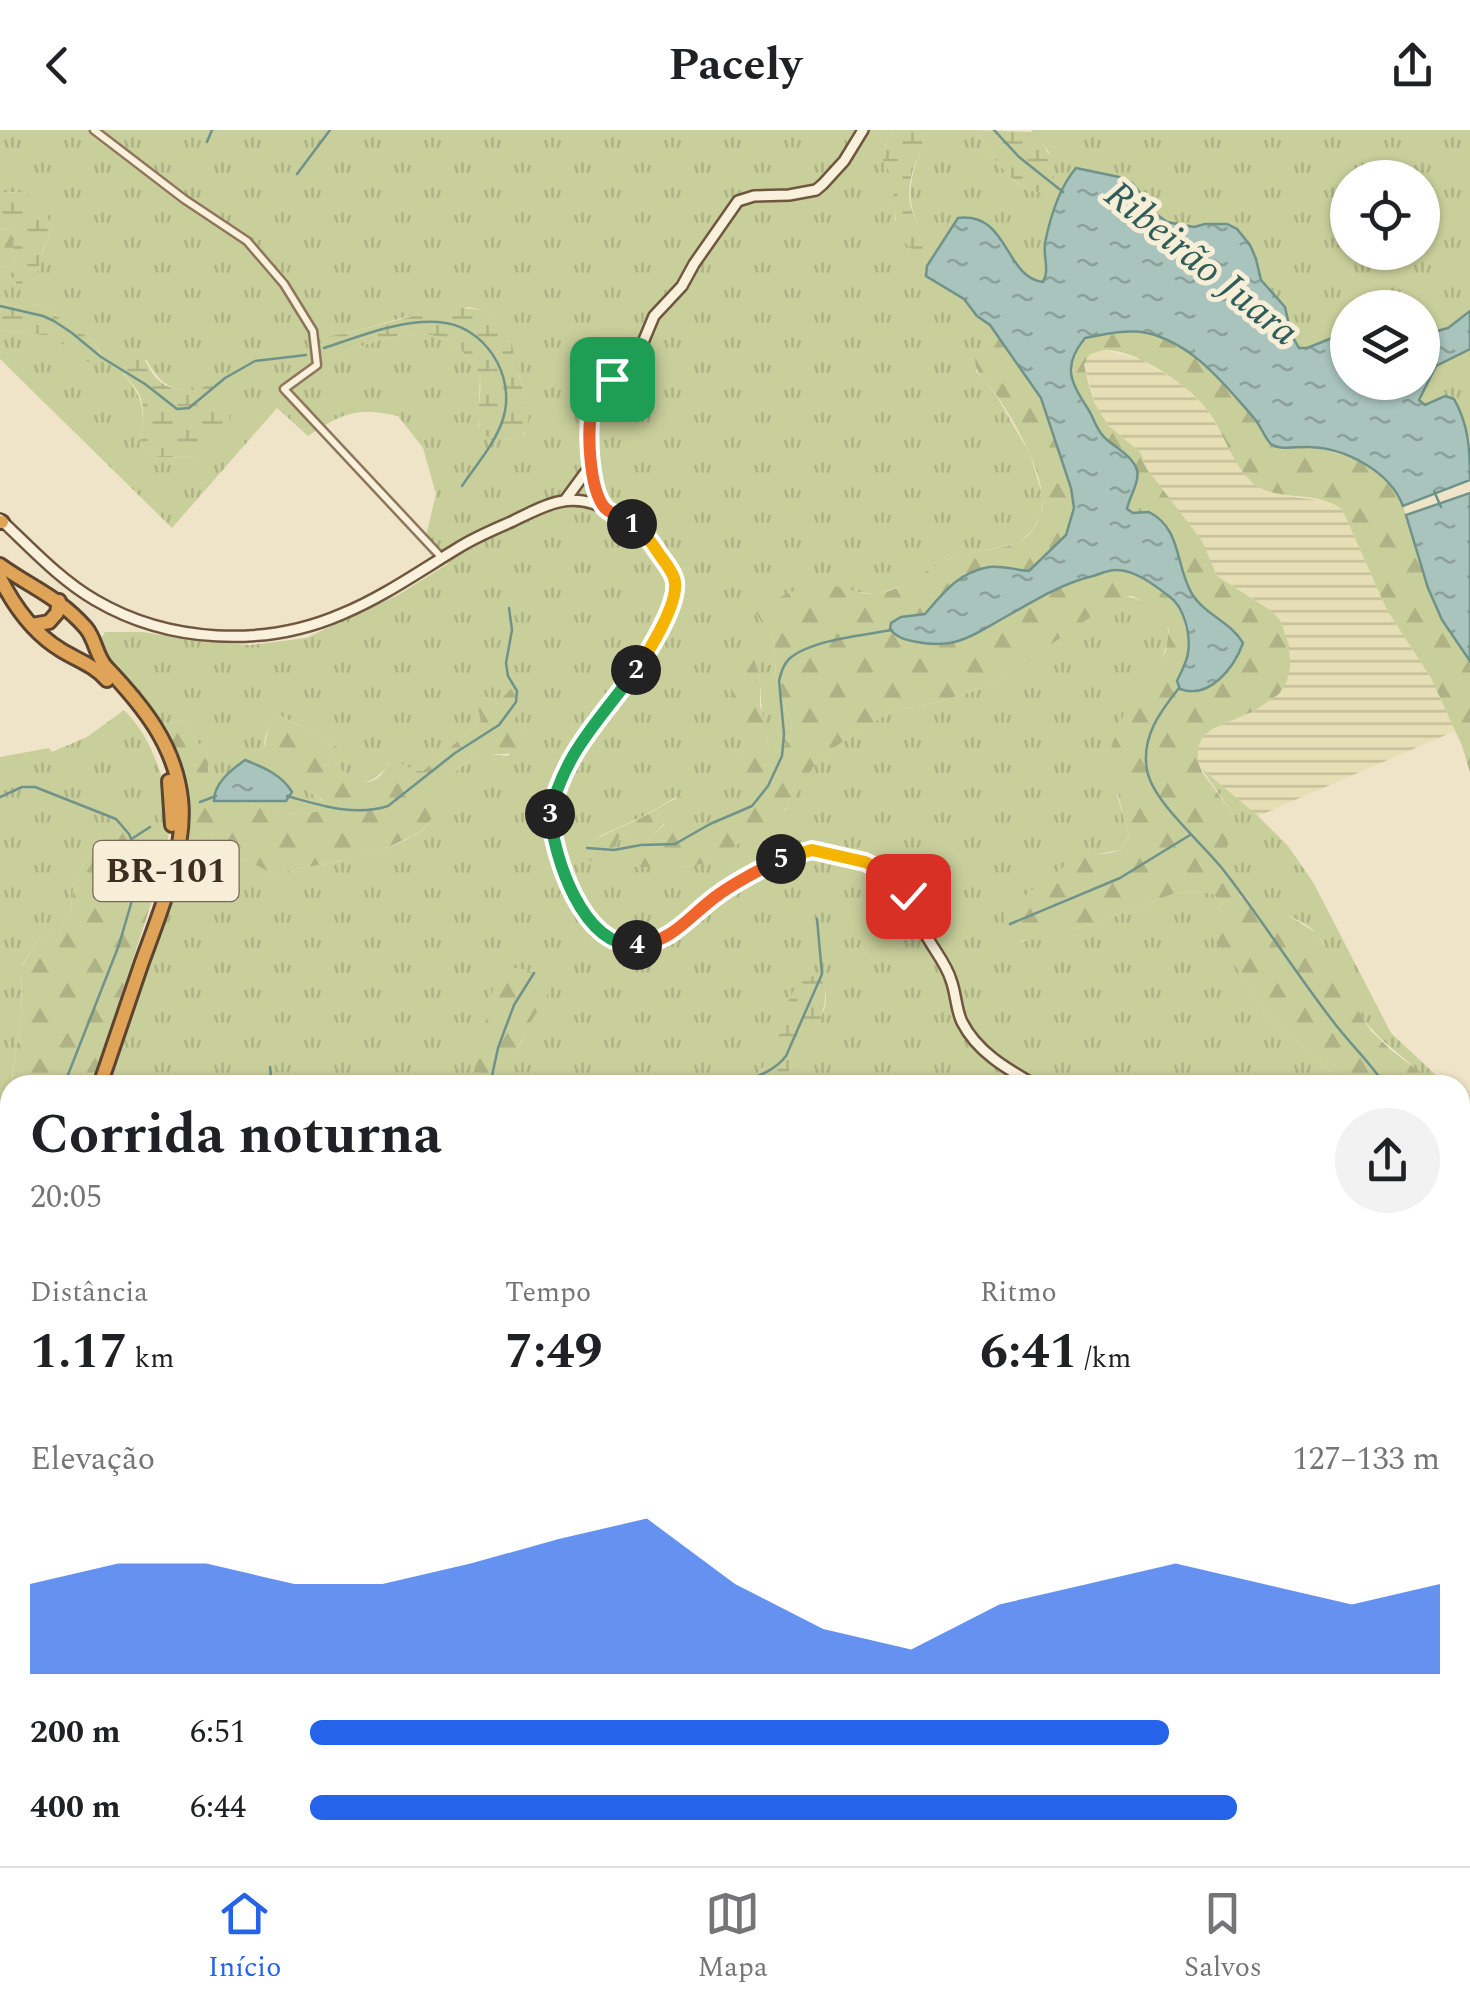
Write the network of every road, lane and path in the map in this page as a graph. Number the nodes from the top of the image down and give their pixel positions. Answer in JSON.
{"nodes":[{"id":1,"x":94,"y":130,"type":"edge"},
{"id":2,"x":863,"y":130,"type":"edge"},
{"id":3,"x":592,"y":464,"type":"junction"},
{"id":4,"x":566,"y":499,"type":"junction"},
{"id":5,"x":604,"y":507,"type":"junction"},
{"id":6,"x":1,"y":521,"type":"edge"},
{"id":7,"x":442,"y":558,"type":"junction"},
{"id":8,"x":0,"y":566,"type":"edge"},
{"id":9,"x":0,"y":578,"type":"edge"},
{"id":10,"x":59,"y":601,"type":"junction"},
{"id":11,"x":32,"y":625,"type":"junction"},
{"id":12,"x":99,"y":1075,"type":"edge"},
{"id":13,"x":100,"y":1075,"type":"edge"},
{"id":14,"x":1020,"y":1075,"type":"edge"}],
"edges":[{"from":1,"to":7,"type":"street"},
{"from":2,"to":3,"type":"street"},
{"from":3,"to":4,"type":"street"},
{"from":3,"to":5,"type":"street"},
{"from":4,"to":5,"type":"street"},
{"from":4,"to":7,"type":"street"},
{"from":5,"to":14,"type":"street"},
{"from":6,"to":7,"type":"street"},
{"from":8,"to":10,"type":"highway","number":"BR-101"},
{"from":9,"to":11,"type":"highway","number":"BR-101"},
{"from":10,"to":11,"type":"highway"},
{"from":10,"to":13,"type":"highway","number":"BR-101"},
{"from":11,"to":12,"type":"highway","number":"BR-101"}]}
